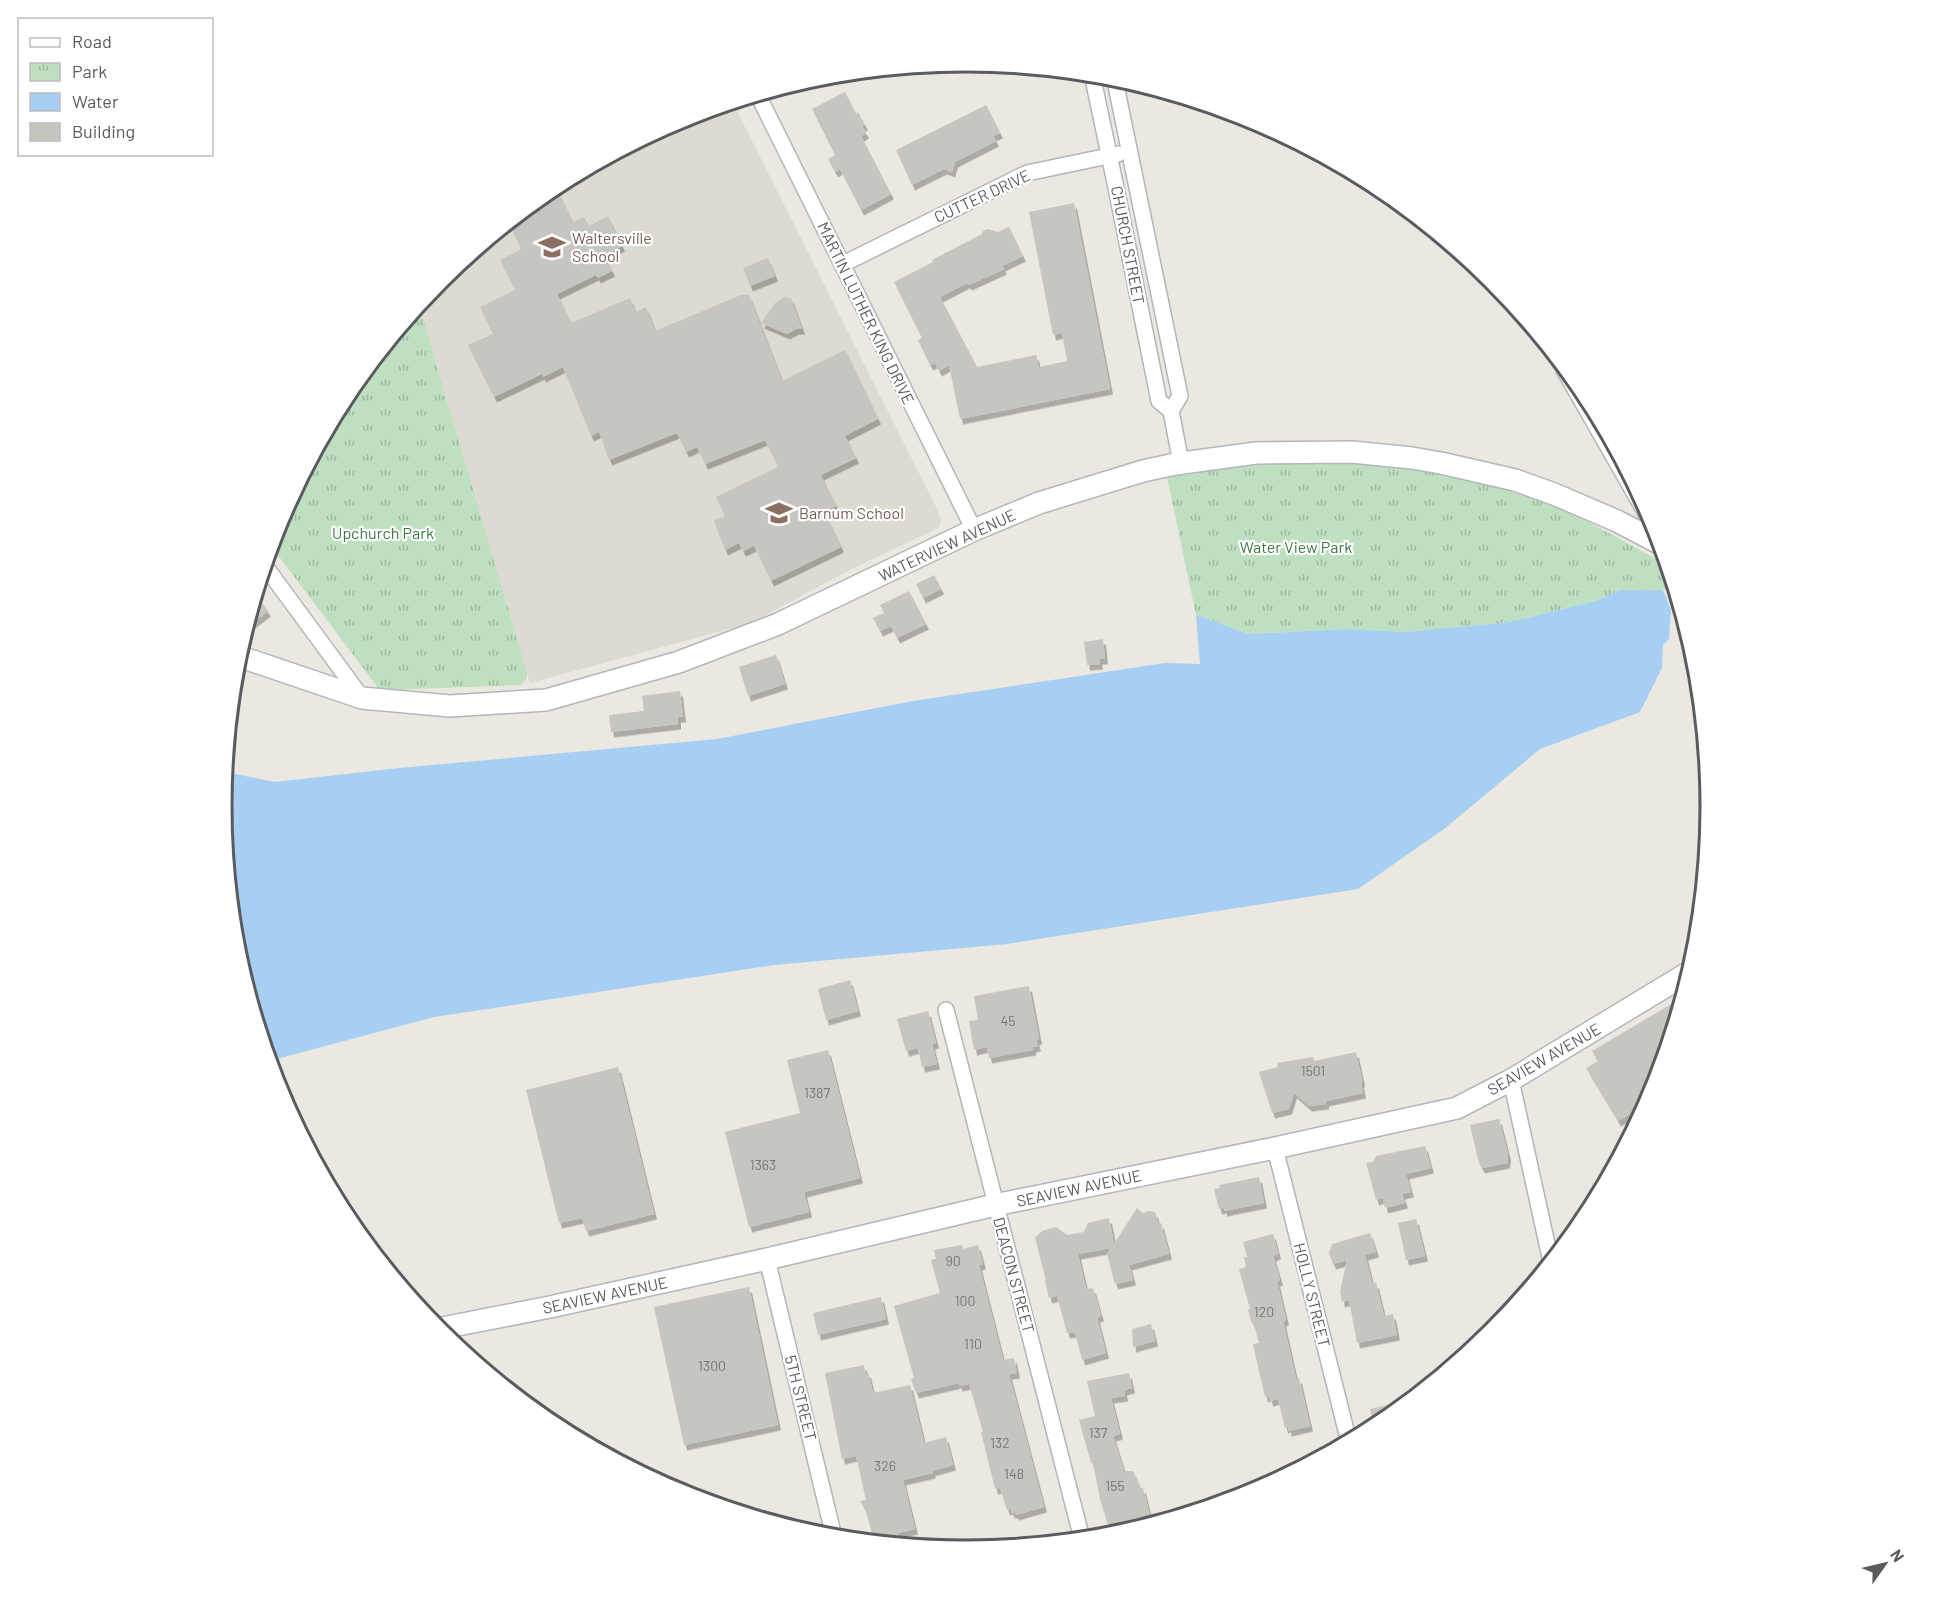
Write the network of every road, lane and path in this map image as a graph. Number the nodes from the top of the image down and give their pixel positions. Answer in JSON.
{"nodes":[{"id":1,"x":1094,"y":83,"type":"edge"},
{"id":2,"x":1116,"y":88,"type":"edge"},
{"id":3,"x":761,"y":102,"type":"edge"},
{"id":4,"x":1130,"y":152,"type":"junction"},
{"id":5,"x":1110,"y":156,"type":"junction"},
{"id":6,"x":843,"y":264,"type":"junction"},
{"id":7,"x":1171,"y":411,"type":"junction"},
{"id":8,"x":1181,"y":463,"type":"junction"},
{"id":9,"x":974,"y":530,"type":"junction"},
{"id":10,"x":1650,"y":538,"type":"edge"},
{"id":11,"x":270,"y":573,"type":"edge"},
{"id":12,"x":248,"y":659,"type":"edge"},
{"id":13,"x":362,"y":698,"type":"junction"},
{"id":14,"x":1679,"y":978,"type":"edge"},
{"id":15,"x":946,"y":1010,"type":"dead end"},
{"id":16,"x":1511,"y":1080,"type":"junction"},
{"id":17,"x":1275,"y":1148,"type":"junction"},
{"id":18,"x":996,"y":1205,"type":"junction"},
{"id":19,"x":1549,"y":1253,"type":"edge"},
{"id":20,"x":767,"y":1259,"type":"junction"},
{"id":21,"x":449,"y":1327,"type":"edge"},
{"id":22,"x":1347,"y":1433,"type":"edge"},
{"id":23,"x":832,"y":1527,"type":"edge"},
{"id":24,"x":1080,"y":1531,"type":"edge"}],
"edges":[{"from":1,"to":5,"type":"street","name":"CHURCH STREET"},
{"from":2,"to":4,"type":"street","name":"CHURCH STREET"},
{"from":3,"to":6,"type":"street","name":"MARTIN LUTHER KING DRIVE"},
{"from":4,"to":5,"type":"street","name":"CUTTER DRIVE"},
{"from":4,"to":7,"type":"street","name":"CHURCH STREET"},
{"from":5,"to":6,"type":"street","name":"CUTTER DRIVE"},
{"from":5,"to":7,"type":"street","name":"CHURCH STREET"},
{"from":6,"to":9,"type":"street","name":"MARTIN LUTHER KING DRIVE"},
{"from":7,"to":8,"type":"street","name":"CHURCH STREET"},
{"from":8,"to":9,"type":"street","name":"WATERVIEW AVENUE"},
{"from":8,"to":10,"type":"street","name":"WATERVIEW AVENUE"},
{"from":9,"to":13,"type":"street","name":"WATERVIEW AVENUE"},
{"from":11,"to":13,"type":"street"},
{"from":12,"to":13,"type":"street","name":"WATERVIEW AVENUE"},
{"from":14,"to":16,"type":"street","name":"SEAVIEW AVENUE"},
{"from":15,"to":18,"type":"street","name":"DEACON STREET"},
{"from":16,"to":17,"type":"street","name":"SEAVIEW AVENUE"},
{"from":16,"to":19,"type":"street"},
{"from":17,"to":18,"type":"street","name":"SEAVIEW AVENUE"},
{"from":17,"to":22,"type":"street","name":"HOLLY STREET"},
{"from":18,"to":20,"type":"street","name":"SEAVIEW AVENUE"},
{"from":18,"to":24,"type":"street","name":"DEACON STREET"},
{"from":20,"to":21,"type":"street","name":"SEAVIEW AVENUE"},
{"from":20,"to":23,"type":"street","name":"5TH STREET"}]}
